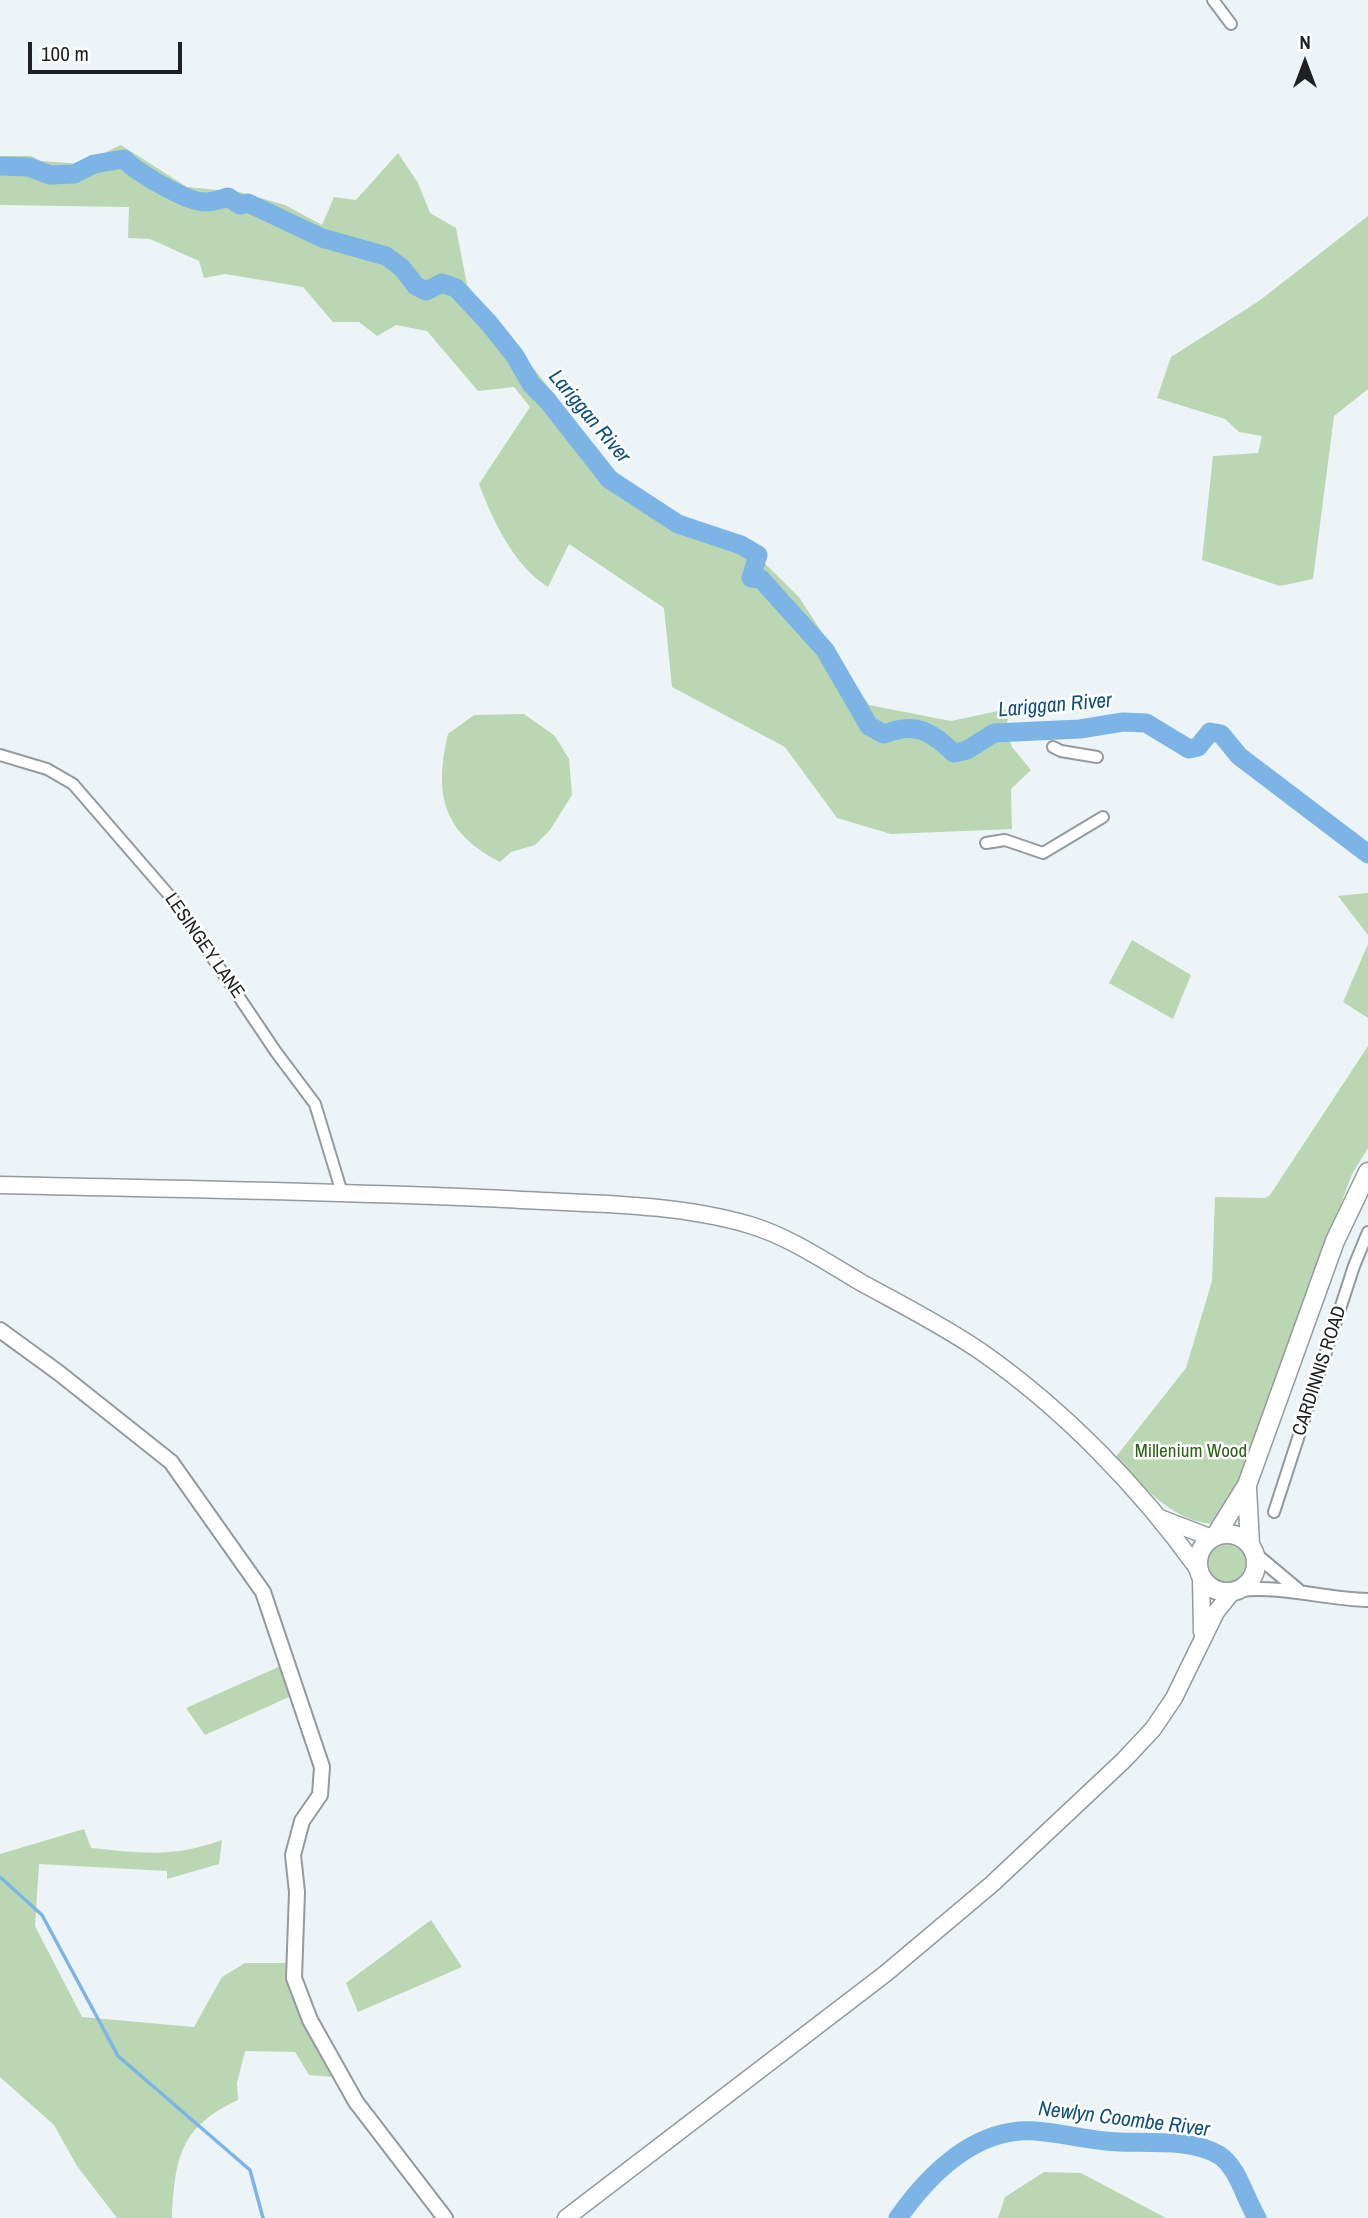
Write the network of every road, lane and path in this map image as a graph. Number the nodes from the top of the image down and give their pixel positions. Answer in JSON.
{"nodes":[{"id":1,"x":1213,"y":0,"type":"edge"},
{"id":2,"x":1231,"y":24,"type":"dead end"},
{"id":3,"x":1053,"y":747,"type":"dead end"},
{"id":4,"x":0,"y":755,"type":"edge"},
{"id":5,"x":1097,"y":757,"type":"dead end"},
{"id":6,"x":1103,"y":817,"type":"dead end"},
{"id":7,"x":986,"y":843,"type":"dead end"},
{"id":8,"x":1368,"y":1172,"type":"edge"},
{"id":9,"x":0,"y":1185,"type":"edge"},
{"id":10,"x":342,"y":1194,"type":"junction"},
{"id":11,"x":1368,"y":1232,"type":"edge"},
{"id":12,"x":0,"y":1330,"type":"edge"},
{"id":13,"x":1247,"y":1485,"type":"junction"},
{"id":14,"x":1274,"y":1512,"type":"dead end"},
{"id":15,"x":1158,"y":1517,"type":"junction"},
{"id":16,"x":1214,"y":1536,"type":"junction"},
{"id":17,"x":1253,"y":1549,"type":"junction"},
{"id":18,"x":1200,"y":1573,"type":"junction"},
{"id":19,"x":1298,"y":1590,"type":"junction"},
{"id":20,"x":1236,"y":1591,"type":"junction"},
{"id":21,"x":1368,"y":1600,"type":"edge"},
{"id":22,"x":1201,"y":1638,"type":"junction"},
{"id":23,"x":445,"y":2218,"type":"edge"},
{"id":24,"x":566,"y":2218,"type":"edge"}],
"edges":[{"from":1,"to":2,"type":"street"},
{"from":3,"to":5,"type":"street"},
{"from":4,"to":10,"type":"street","name":"LESINGEY LANE"},
{"from":6,"to":7,"type":"street"},
{"from":8,"to":13,"type":"highway"},
{"from":9,"to":10,"type":"main road"},
{"from":10,"to":15,"type":"main road"},
{"from":11,"to":14,"type":"street","name":"CARDINNIS ROAD"},
{"from":12,"to":23,"type":"main road"},
{"from":13,"to":16,"type":"highway"},
{"from":13,"to":17,"type":"highway"},
{"from":15,"to":16,"type":"main road"},
{"from":15,"to":18,"type":"main road"},
{"from":16,"to":17,"type":"highway"},
{"from":16,"to":18,"type":"highway"},
{"from":17,"to":19,"type":"street"},
{"from":17,"to":20,"type":"highway"},
{"from":18,"to":20,"type":"highway"},
{"from":18,"to":22,"type":"main road"},
{"from":19,"to":20,"type":"street"},
{"from":19,"to":21,"type":"street"},
{"from":20,"to":22,"type":"main road"},
{"from":22,"to":24,"type":"main road"}]}
